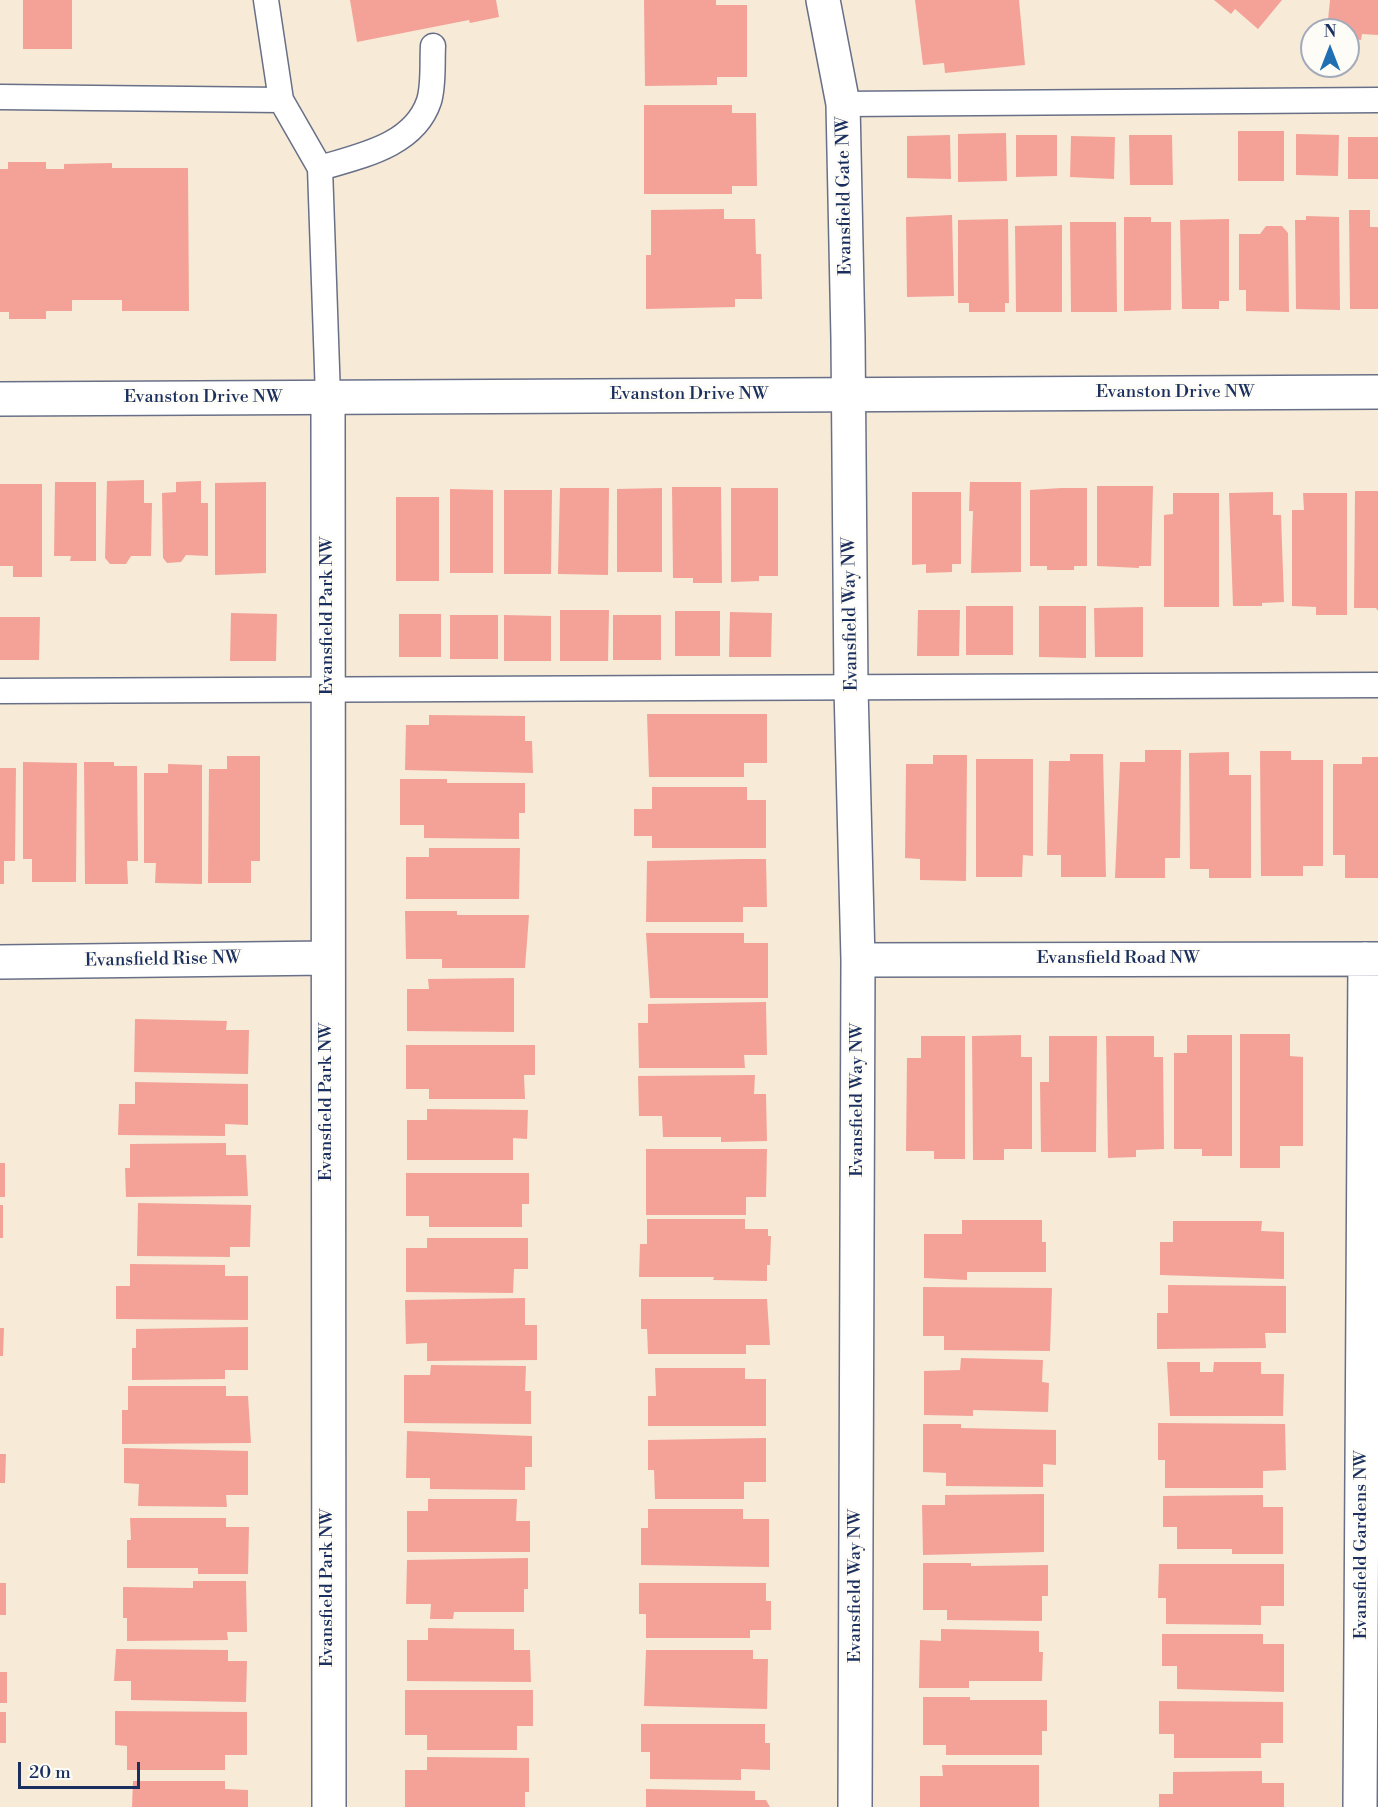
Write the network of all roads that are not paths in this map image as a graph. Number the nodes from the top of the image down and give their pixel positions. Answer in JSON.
{"nodes":[{"id":1,"x":266,"y":0,"type":"edge"},
{"id":2,"x":823,"y":0,"type":"edge"},
{"id":3,"x":433,"y":46,"type":"dead end"},
{"id":4,"x":0,"y":97,"type":"edge"},
{"id":5,"x":281,"y":100,"type":"junction"},
{"id":6,"x":1378,"y":100,"type":"edge"},
{"id":7,"x":843,"y":104,"type":"junction"},
{"id":8,"x":320,"y":168,"type":"junction"},
{"id":9,"x":1378,"y":392,"type":"edge"},
{"id":10,"x":849,"y":394,"type":"junction"},
{"id":11,"x":328,"y":397,"type":"junction"},
{"id":12,"x":0,"y":399,"type":"edge"},
{"id":13,"x":1378,"y":685,"type":"edge"},
{"id":14,"x":851,"y":688,"type":"junction"},
{"id":15,"x":328,"y":690,"type":"junction"},
{"id":16,"x":0,"y":691,"type":"edge"},
{"id":17,"x":327,"y":958,"type":"junction"},
{"id":18,"x":1372,"y":959,"type":"edge"},
{"id":19,"x":858,"y":960,"type":"junction"},
{"id":20,"x":0,"y":962,"type":"edge"},
{"id":21,"x":329,"y":1807,"type":"edge"},
{"id":22,"x":855,"y":1807,"type":"edge"},
{"id":23,"x":1360,"y":1807,"type":"edge"}],
"edges":[{"from":1,"to":5,"type":"lane"},
{"from":2,"to":7,"type":"street","name":"Evansfield Gate NW"},
{"from":3,"to":8,"type":"lane"},
{"from":4,"to":5,"type":"lane"},
{"from":5,"to":8,"type":"lane"},
{"from":6,"to":7,"type":"lane"},
{"from":7,"to":10,"type":"street","name":"Evansfield Gate NW"},
{"from":8,"to":11,"type":"lane"},
{"from":9,"to":10,"type":"street","name":"Evanston Drive NW"},
{"from":10,"to":11,"type":"street","name":"Evanston Drive NW"},
{"from":10,"to":14,"type":"street","name":"Evansfield Way NW"},
{"from":11,"to":12,"type":"street","name":"Evanston Drive NW"},
{"from":11,"to":15,"type":"street","name":"Evansfield Park NW"},
{"from":13,"to":14,"type":"lane"},
{"from":14,"to":15,"type":"lane"},
{"from":14,"to":19,"type":"street","name":"Evansfield Way NW"},
{"from":15,"to":16,"type":"lane"},
{"from":15,"to":17,"type":"street","name":"Evansfield Park NW"},
{"from":17,"to":20,"type":"street","name":"Evansfield Rise NW"},
{"from":17,"to":21,"type":"street","name":"Evansfield Park NW"},
{"from":18,"to":19,"type":"street","name":"Evansfield Road NW"},
{"from":18,"to":23,"type":"street","name":"Evansfield Gardens NW"},
{"from":19,"to":22,"type":"street","name":"Evansfield Way NW"}]}
